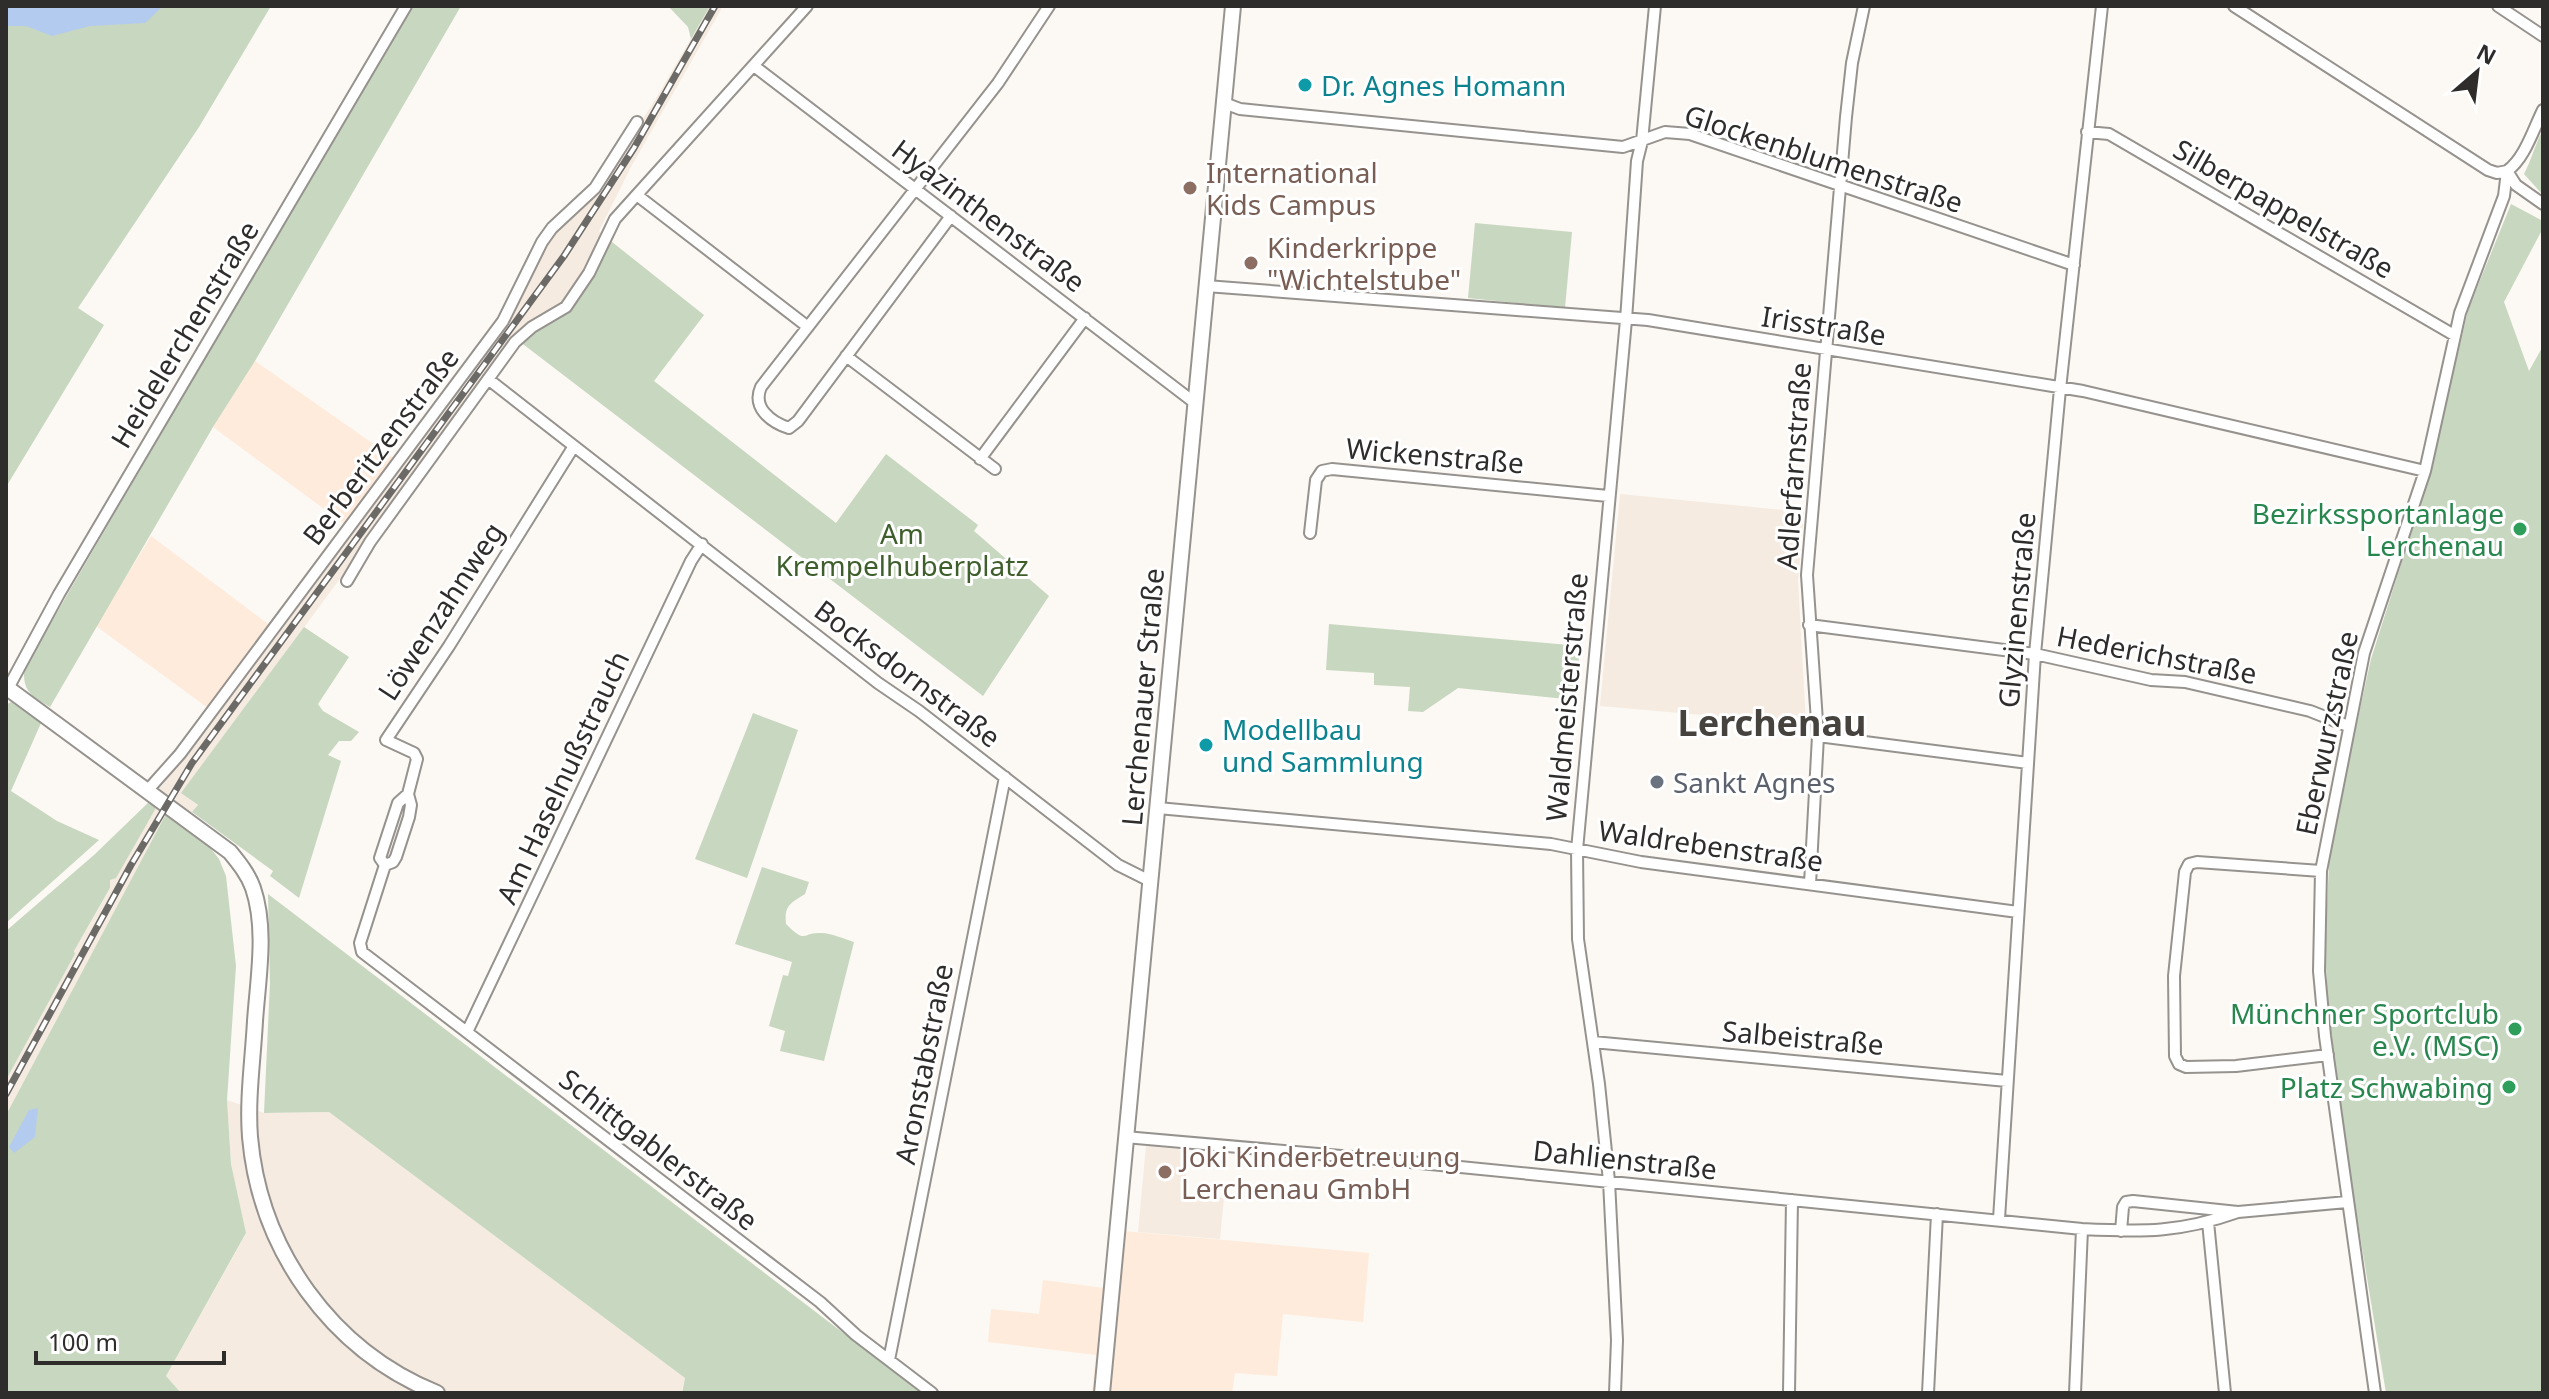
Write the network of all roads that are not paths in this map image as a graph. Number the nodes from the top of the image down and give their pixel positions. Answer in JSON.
{"nodes":[{"id":1,"x":406,"y":6,"type":"edge"},
{"id":2,"x":807,"y":6,"type":"edge"},
{"id":3,"x":1049,"y":6,"type":"edge"},
{"id":4,"x":1233,"y":6,"type":"edge"},
{"id":5,"x":1655,"y":6,"type":"edge"},
{"id":6,"x":1864,"y":6,"type":"edge"},
{"id":7,"x":2102,"y":6,"type":"edge"},
{"id":8,"x":2234,"y":6,"type":"edge"},
{"id":9,"x":2498,"y":6,"type":"edge"},
{"id":10,"x":2543,"y":36,"type":"edge"},
{"id":11,"x":754,"y":66,"type":"junction"},
{"id":12,"x":1224,"y":103,"type":"junction"},
{"id":13,"x":2543,"y":110,"type":"edge"},
{"id":14,"x":637,"y":122,"type":"dead end"},
{"id":15,"x":2087,"y":132,"type":"junction"},
{"id":16,"x":1642,"y":141,"type":"junction"},
{"id":17,"x":2507,"y":171,"type":"junction"},
{"id":18,"x":1840,"y":186,"type":"junction"},
{"id":19,"x":915,"y":189,"type":"junction"},
{"id":20,"x":638,"y":196,"type":"junction"},
{"id":21,"x":2543,"y":204,"type":"edge"},
{"id":22,"x":951,"y":216,"type":"junction"},
{"id":23,"x":2074,"y":265,"type":"junction"},
{"id":24,"x":1206,"y":286,"type":"junction"},
{"id":25,"x":1085,"y":318,"type":"junction"},
{"id":26,"x":1626,"y":320,"type":"junction"},
{"id":27,"x":808,"y":327,"type":"junction"},
{"id":28,"x":2454,"y":335,"type":"junction"},
{"id":29,"x":1826,"y":349,"type":"junction"},
{"id":30,"x":846,"y":356,"type":"junction"},
{"id":31,"x":488,"y":379,"type":"junction"},
{"id":32,"x":2060,"y":389,"type":"junction"},
{"id":33,"x":1195,"y":403,"type":"junction"},
{"id":34,"x":574,"y":446,"type":"junction"},
{"id":35,"x":980,"y":459,"type":"junction"},
{"id":36,"x":995,"y":469,"type":"dead end"},
{"id":37,"x":2425,"y":471,"type":"junction"},
{"id":38,"x":1608,"y":496,"type":"junction"},
{"id":39,"x":1310,"y":533,"type":"dead end"},
{"id":40,"x":702,"y":544,"type":"junction"},
{"id":41,"x":347,"y":581,"type":"dead end"},
{"id":42,"x":1809,"y":625,"type":"junction"},
{"id":43,"x":2035,"y":654,"type":"junction"},
{"id":44,"x":7,"y":689,"type":"edge"},
{"id":45,"x":2348,"y":726,"type":"junction"},
{"id":46,"x":1818,"y":736,"type":"junction"},
{"id":47,"x":2028,"y":763,"type":"junction"},
{"id":48,"x":1005,"y":777,"type":"junction"},
{"id":49,"x":147,"y":791,"type":"junction"},
{"id":50,"x":1158,"y":808,"type":"junction"},
{"id":51,"x":1577,"y":850,"type":"junction"},
{"id":52,"x":2321,"y":871,"type":"junction"},
{"id":53,"x":1150,"y":881,"type":"junction"},
{"id":54,"x":1810,"y":884,"type":"junction"},
{"id":55,"x":2018,"y":912,"type":"junction"},
{"id":56,"x":360,"y":943,"type":"joint"},
{"id":57,"x":467,"y":1032,"type":"junction"},
{"id":58,"x":1593,"y":1042,"type":"junction"},
{"id":59,"x":2328,"y":1055,"type":"junction"},
{"id":60,"x":2007,"y":1081,"type":"junction"},
{"id":61,"x":1125,"y":1137,"type":"junction"},
{"id":62,"x":1609,"y":1181,"type":"junction"},
{"id":63,"x":1792,"y":1200,"type":"junction"},
{"id":64,"x":2347,"y":1202,"type":"junction"},
{"id":65,"x":2238,"y":1212,"type":"junction"},
{"id":66,"x":1937,"y":1214,"type":"junction"},
{"id":67,"x":1999,"y":1219,"type":"junction"},
{"id":68,"x":2208,"y":1222,"type":"junction"},
{"id":69,"x":2082,"y":1229,"type":"junction"},
{"id":70,"x":2121,"y":1231,"type":"junction"},
{"id":71,"x":889,"y":1360,"type":"junction"},
{"id":72,"x":437,"y":1393,"type":"edge"},
{"id":73,"x":932,"y":1393,"type":"edge"},
{"id":74,"x":1102,"y":1393,"type":"edge"},
{"id":75,"x":1615,"y":1393,"type":"edge"},
{"id":76,"x":1789,"y":1393,"type":"edge"},
{"id":77,"x":1928,"y":1393,"type":"edge"},
{"id":78,"x":2075,"y":1393,"type":"edge"},
{"id":79,"x":2225,"y":1393,"type":"edge"},
{"id":80,"x":2375,"y":1393,"type":"edge"}],
"edges":[{"from":1,"to":44,"type":"street","name":"Heidelerchenstraße"},
{"from":2,"to":11,"type":"street","name":"Berberitzenstraße"},
{"from":3,"to":19,"type":"street"},
{"from":4,"to":12,"type":"main road","name":"Lerchenauer Straße"},
{"from":5,"to":16,"type":"street","name":"Waldmeisterstraße"},
{"from":6,"to":18,"type":"street","name":"Adlerfarnstraße"},
{"from":7,"to":15,"type":"street","name":"Glyzinenstraße"},
{"from":8,"to":17,"type":"street"},
{"from":9,"to":10,"type":"street"},
{"from":11,"to":19,"type":"street","name":"Hyazinthenstraße"},
{"from":11,"to":20,"type":"street","name":"Berberitzenstraße"},
{"from":12,"to":16,"type":"street","name":"Glockenblumenstraße"},
{"from":12,"to":24,"type":"main road","name":"Lerchenauer Straße"},
{"from":13,"to":17,"type":"street","name":"Eberwurzstraße"},
{"from":14,"to":49,"type":"street","name":"Berberitzenstraße"},
{"from":15,"to":23,"type":"street","name":"Glyzinenstraße"},
{"from":15,"to":28,"type":"street","name":"Silberpappelstraße"},
{"from":16,"to":18,"type":"street","name":"Glockenblumenstraße"},
{"from":16,"to":26,"type":"street","name":"Waldmeisterstraße"},
{"from":17,"to":21,"type":"street"},
{"from":17,"to":28,"type":"street","name":"Eberwurzstraße"},
{"from":18,"to":23,"type":"street","name":"Glockenblumenstraße"},
{"from":18,"to":29,"type":"street","name":"Adlerfarnstraße"},
{"from":19,"to":22,"type":"street","name":"Hyazinthenstraße"},
{"from":19,"to":27,"type":"street"},
{"from":20,"to":27,"type":"street"},
{"from":20,"to":31,"type":"street","name":"Berberitzenstraße"},
{"from":22,"to":25,"type":"street","name":"Hyazinthenstraße"},
{"from":22,"to":30,"type":"street"},
{"from":23,"to":32,"type":"street","name":"Glyzinenstraße"},
{"from":24,"to":26,"type":"street","name":"Irisstraße"},
{"from":24,"to":33,"type":"main road","name":"Lerchenauer Straße"},
{"from":25,"to":33,"type":"street","name":"Hyazinthenstraße"},
{"from":25,"to":35,"type":"street"},
{"from":26,"to":29,"type":"street","name":"Irisstraße"},
{"from":26,"to":38,"type":"street","name":"Waldmeisterstraße"},
{"from":27,"to":30,"type":"street"},
{"from":28,"to":37,"type":"street","name":"Eberwurzstraße"},
{"from":29,"to":32,"type":"street","name":"Irisstraße"},
{"from":29,"to":42,"type":"street","name":"Adlerfarnstraße"},
{"from":30,"to":35,"type":"street"},
{"from":31,"to":34,"type":"street","name":"Bocksdornstraße"},
{"from":31,"to":41,"type":"street","name":"Berberitzenstraße"},
{"from":32,"to":37,"type":"street","name":"Irisstraße"},
{"from":32,"to":43,"type":"street","name":"Glyzinenstraße"},
{"from":33,"to":50,"type":"main road","name":"Lerchenauer Straße"},
{"from":34,"to":40,"type":"street","name":"Bocksdornstraße"},
{"from":34,"to":56,"type":"street","name":"Löwenzahnweg"},
{"from":35,"to":36,"type":"street"},
{"from":37,"to":45,"type":"street","name":"Eberwurzstraße"},
{"from":38,"to":39,"type":"street","name":"Wickenstraße"},
{"from":38,"to":51,"type":"street","name":"Waldmeisterstraße"},
{"from":40,"to":48,"type":"street","name":"Bocksdornstraße"},
{"from":40,"to":57,"type":"street","name":"Am Haselnußstrauch"},
{"from":42,"to":43,"type":"street","name":"Hederichstraße"},
{"from":42,"to":46,"type":"street","name":"Adlerfarnstraße"},
{"from":43,"to":45,"type":"street","name":"Hederichstraße"},
{"from":43,"to":47,"type":"street","name":"Glyzinenstraße"},
{"from":44,"to":49,"type":"main road"},
{"from":45,"to":52,"type":"street","name":"Eberwurzstraße"},
{"from":46,"to":47,"type":"street"},
{"from":46,"to":54,"type":"street","name":"Adlerfarnstraße"},
{"from":47,"to":55,"type":"street","name":"Glyzinenstraße"},
{"from":48,"to":53,"type":"street","name":"Bocksdornstraße"},
{"from":48,"to":71,"type":"street","name":"Aronstabstraße"},
{"from":49,"to":72,"type":"main road"},
{"from":50,"to":51,"type":"street","name":"Waldrebenstraße"},
{"from":50,"to":53,"type":"main road","name":"Lerchenauer Straße"},
{"from":51,"to":54,"type":"street","name":"Waldrebenstraße"},
{"from":51,"to":58,"type":"street","name":"Waldmeisterstraße"},
{"from":52,"to":59,"type":"street","name":"Eberwurzstraße"},
{"from":52,"to":59,"type":"street"},
{"from":53,"to":61,"type":"main road","name":"Lerchenauer Straße"},
{"from":54,"to":55,"type":"street","name":"Waldrebenstraße"},
{"from":55,"to":60,"type":"street","name":"Glyzinenstraße"},
{"from":56,"to":57,"type":"street","name":"Schittgablerstraße"},
{"from":57,"to":71,"type":"street","name":"Schittgablerstraße"},
{"from":58,"to":60,"type":"street","name":"Salbeistraße"},
{"from":58,"to":62,"type":"street","name":"Waldmeisterstraße"},
{"from":59,"to":64,"type":"street","name":"Eberwurzstraße"},
{"from":60,"to":67,"type":"street","name":"Glyzinenstraße"},
{"from":61,"to":62,"type":"street","name":"Dahlienstraße"},
{"from":61,"to":74,"type":"main road","name":"Lerchenauer Straße"},
{"from":62,"to":63,"type":"street","name":"Dahlienstraße"},
{"from":62,"to":75,"type":"street","name":"Waldmeisterstraße"},
{"from":63,"to":66,"type":"street","name":"Dahlienstraße"},
{"from":63,"to":76,"type":"street"},
{"from":64,"to":65,"type":"street","name":"Dahlienstraße"},
{"from":64,"to":80,"type":"street","name":"Eberwurzstraße"},
{"from":65,"to":68,"type":"street","name":"Dahlienstraße"},
{"from":65,"to":70,"type":"street","name":"Dahlienstraße"},
{"from":66,"to":67,"type":"street","name":"Dahlienstraße"},
{"from":66,"to":77,"type":"street"},
{"from":67,"to":69,"type":"street","name":"Dahlienstraße"},
{"from":68,"to":70,"type":"street","name":"Dahlienstraße"},
{"from":68,"to":79,"type":"street"},
{"from":69,"to":70,"type":"street","name":"Dahlienstraße"},
{"from":69,"to":78,"type":"street"},
{"from":71,"to":73,"type":"street","name":"Schittgablerstraße"}]}
